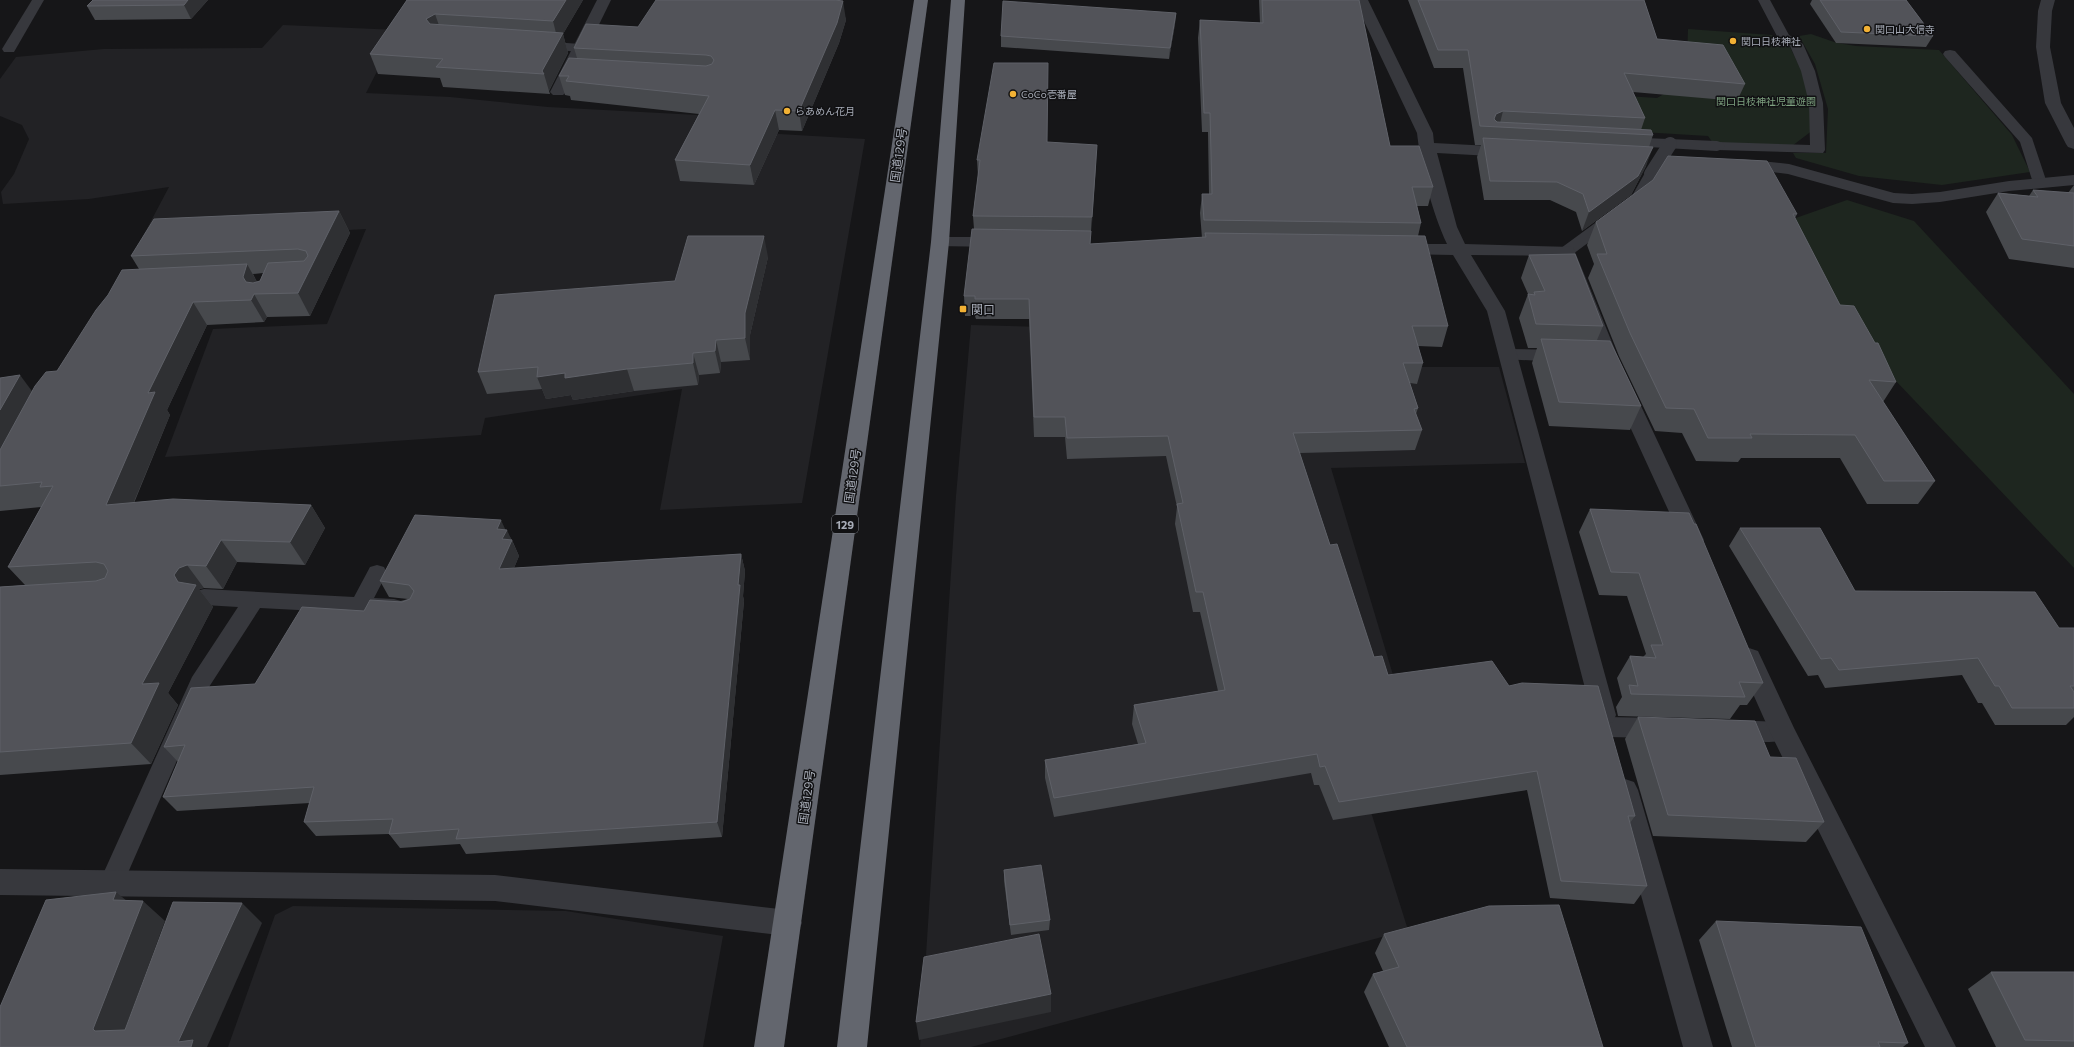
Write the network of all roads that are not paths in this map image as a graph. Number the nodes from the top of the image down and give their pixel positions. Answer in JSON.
{"nodes":[{"id":1,"x":38,"y":0,"type":"edge"},
{"id":2,"x":604,"y":0,"type":"edge"},
{"id":3,"x":921,"y":0,"type":"edge"},
{"id":4,"x":958,"y":0,"type":"edge"},
{"id":5,"x":1361,"y":0,"type":"edge"},
{"id":6,"x":1764,"y":0,"type":"edge"},
{"id":7,"x":2048,"y":0,"type":"edge"},
{"id":8,"x":526,"y":44,"type":"edge"},
{"id":9,"x":580,"y":48,"type":"junction"},
{"id":10,"x":9,"y":49,"type":"dead end"},
{"id":11,"x":1950,"y":54,"type":"dead end"},
{"id":12,"x":568,"y":72,"type":"junction"},
{"id":13,"x":584,"y":73,"type":"edge"},
{"id":14,"x":558,"y":92,"type":"dead end"},
{"id":15,"x":1512,"y":137,"type":"edge"},
{"id":16,"x":1426,"y":141,"type":"junction"},
{"id":17,"x":1607,"y":141,"type":"edge"},
{"id":18,"x":1670,"y":144,"type":"junction"},
{"id":19,"x":2074,"y":144,"type":"edge"},
{"id":20,"x":1717,"y":146,"type":"joint"},
{"id":21,"x":1522,"y":153,"type":"edge"},
{"id":22,"x":1640,"y":159,"type":"edge"},
{"id":23,"x":1680,"y":161,"type":"edge"},
{"id":24,"x":1727,"y":164,"type":"edge"},
{"id":25,"x":2074,"y":180,"type":"edge"},
{"id":26,"x":2039,"y":183,"type":"junction"},
{"id":27,"x":940,"y":242,"type":"junction"},
{"id":28,"x":1015,"y":243,"type":"edge"},
{"id":29,"x":1379,"y":248,"type":"edge"},
{"id":30,"x":1458,"y":249,"type":"junction"},
{"id":31,"x":1567,"y":250,"type":"junction"},
{"id":32,"x":1508,"y":355,"type":"junction"},
{"id":33,"x":1593,"y":357,"type":"junction"},
{"id":34,"x":1660,"y":518,"type":"edge"},
{"id":35,"x":1684,"y":519,"type":"junction"},
{"id":36,"x":1704,"y":561,"type":"edge"},
{"id":37,"x":377,"y":573,"type":"dead end"},
{"id":38,"x":204,"y":597,"type":"dead end"},
{"id":39,"x":254,"y":600,"type":"junction"},
{"id":40,"x":360,"y":605,"type":"junction"},
{"id":41,"x":410,"y":608,"type":"edge"},
{"id":42,"x":1740,"y":639,"type":"edge"},
{"id":43,"x":1607,"y":727,"type":"junction"},
{"id":44,"x":1676,"y":729,"type":"edge"},
{"id":45,"x":1714,"y":730,"type":"edge"},
{"id":46,"x":1783,"y":732,"type":"junction"},
{"id":47,"x":1613,"y":750,"type":"edge"},
{"id":48,"x":1620,"y":773,"type":"edge"},
{"id":49,"x":0,"y":882,"type":"edge"},
{"id":50,"x":111,"y":883,"type":"junction"},
{"id":51,"x":788,"y":924,"type":"junction"},
{"id":52,"x":769,"y":1047,"type":"edge"},
{"id":53,"x":852,"y":1047,"type":"edge"},
{"id":54,"x":1698,"y":1047,"type":"edge"},
{"id":55,"x":1941,"y":1047,"type":"edge"}],
"edges":[{"from":1,"to":10,"type":"lane"},
{"from":2,"to":9,"type":"street"},
{"from":3,"to":51,"type":"highway","name":"国道129号","number":"129"},
{"from":4,"to":27,"type":"highway"},
{"from":5,"to":16,"type":"street"},
{"from":6,"to":20,"type":"lane"},
{"from":7,"to":19,"type":"street"},
{"from":8,"to":9,"type":"lane"},
{"from":9,"to":12,"type":"street"},
{"from":11,"to":26,"type":"lane"},
{"from":12,"to":13,"type":"lane"},
{"from":12,"to":14,"type":"street"},
{"from":15,"to":16,"type":"street"},
{"from":16,"to":21,"type":"street"},
{"from":16,"to":30,"type":"street"},
{"from":17,"to":18,"type":"street"},
{"from":18,"to":20,"type":"street"},
{"from":18,"to":31,"type":"lane","bridge":true},
{"from":22,"to":23,"type":"street"},
{"from":24,"to":26,"type":"street"},
{"from":25,"to":26,"type":"street"},
{"from":27,"to":28,"type":"street"},
{"from":27,"to":53,"type":"highway"},
{"from":29,"to":30,"type":"street"},
{"from":30,"to":31,"type":"street"},
{"from":30,"to":32,"type":"street"},
{"from":31,"to":33,"type":"street"},
{"from":32,"to":33,"type":"lane"},
{"from":32,"to":43,"type":"street"},
{"from":33,"to":35,"type":"street"},
{"from":34,"to":35,"type":"lane"},
{"from":35,"to":36,"type":"street"},
{"from":37,"to":40,"type":"lane"},
{"from":38,"to":39,"type":"lane"},
{"from":39,"to":40,"type":"lane"},
{"from":39,"to":50,"type":"lane"},
{"from":40,"to":41,"type":"lane"},
{"from":42,"to":46,"type":"street"},
{"from":43,"to":44,"type":"lane"},
{"from":43,"to":47,"type":"street"},
{"from":45,"to":46,"type":"lane"},
{"from":46,"to":55,"type":"street"},
{"from":48,"to":54,"type":"street"},
{"from":49,"to":50,"type":"street"},
{"from":50,"to":51,"type":"street"},
{"from":51,"to":52,"type":"highway","name":"国道129号","number":"129"}]}
